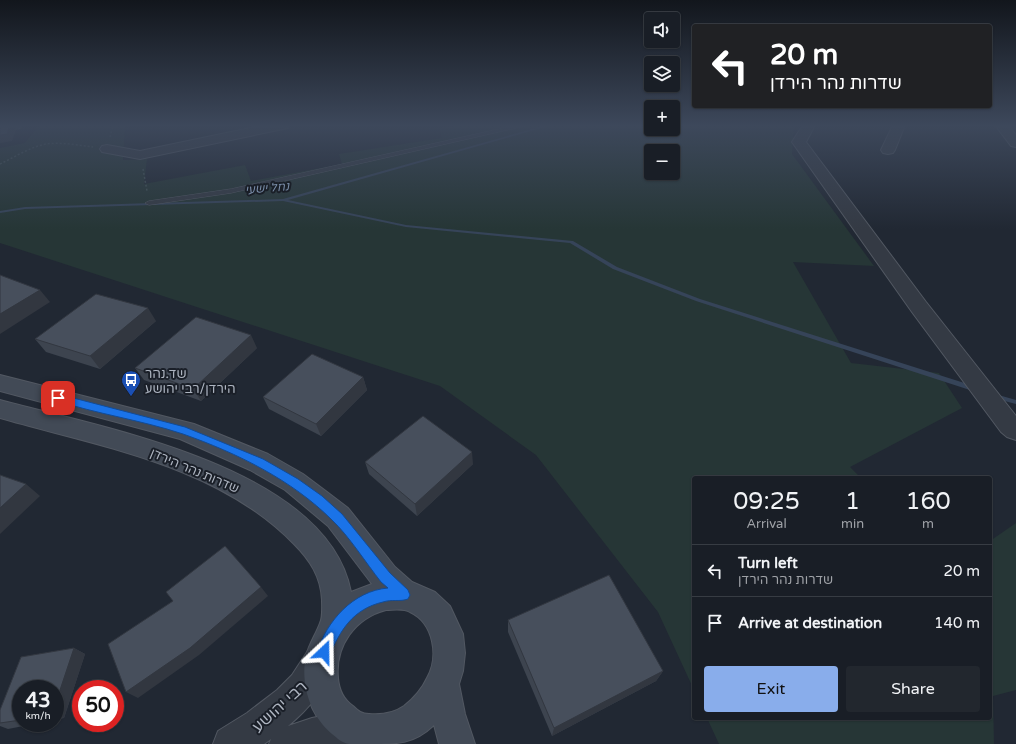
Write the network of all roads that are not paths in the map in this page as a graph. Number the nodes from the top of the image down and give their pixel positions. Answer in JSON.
{"nodes":[{"id":1,"x":368,"y":160,"type":"edge"},
{"id":2,"x":812,"y":160,"type":"edge"},
{"id":3,"x":149,"y":203,"type":"road end"},
{"id":4,"x":0,"y":383,"type":"edge"},
{"id":5,"x":0,"y":409,"type":"edge"},
{"id":6,"x":1016,"y":430,"type":"edge"},
{"id":7,"x":404,"y":595,"type":"junction"},
{"id":8,"x":336,"y":626,"type":"junction"},
{"id":9,"x":321,"y":661,"type":"junction"},
{"id":10,"x":442,"y":685,"type":"junction"},
{"id":11,"x":367,"y":735,"type":"edge"},
{"id":12,"x":231,"y":744,"type":"edge"},
{"id":13,"x":287,"y":744,"type":"edge"},
{"id":14,"x":456,"y":744,"type":"edge"}],
"edges":[{"from":1,"to":3,"type":"lane"},
{"from":2,"to":6,"type":"street"},
{"from":4,"to":7,"type":"main road"},
{"from":5,"to":8,"type":"main road","name":"שדרות נהר הירדן"},
{"from":7,"to":8,"type":"main road"},
{"from":7,"to":10,"type":"main road"},
{"from":8,"to":9,"type":"main road"},
{"from":9,"to":11,"type":"main road"},
{"from":9,"to":12,"type":"street","name":"רבי יהושע"},
{"from":10,"to":11,"type":"main road"},
{"from":10,"to":14,"type":"main road"},
{"from":11,"to":13,"type":"street"}]}
